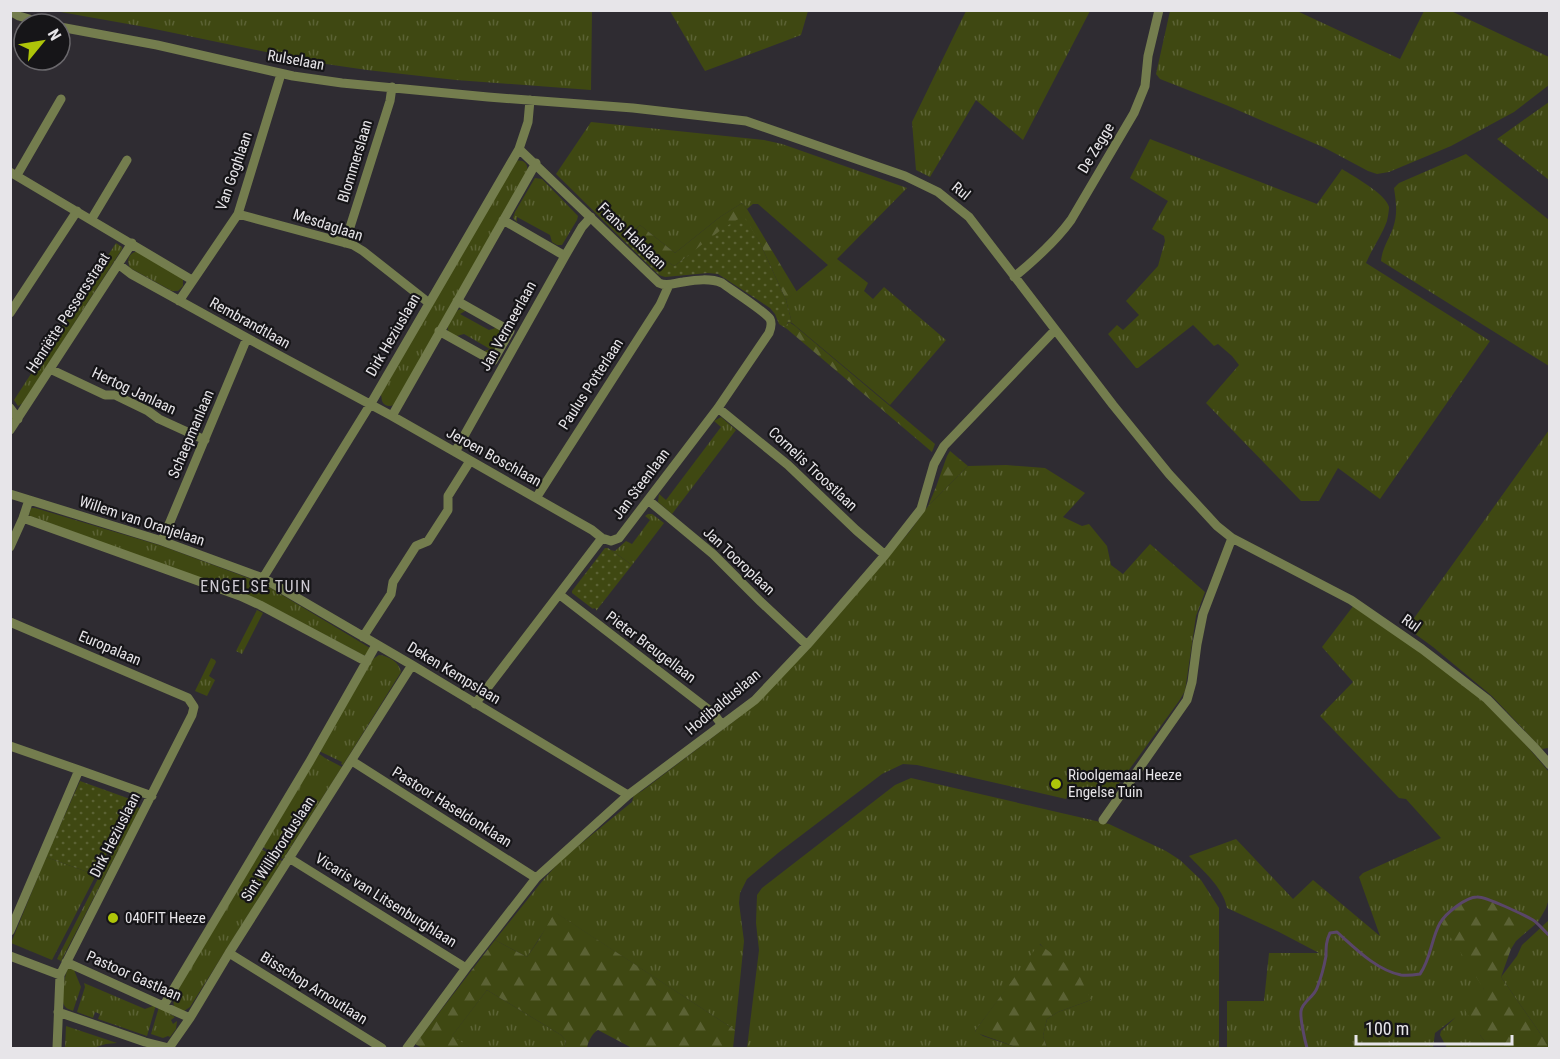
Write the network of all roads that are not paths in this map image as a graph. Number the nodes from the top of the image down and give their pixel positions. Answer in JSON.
{"nodes":[{"id":1,"x":1159,"y":10,"type":"edge"},
{"id":2,"x":72,"y":29,"type":"edge"},
{"id":3,"x":281,"y":74,"type":"junction"},
{"id":4,"x":392,"y":87,"type":"junction"},
{"id":5,"x":61,"y":99,"type":"dead end"},
{"id":6,"x":530,"y":100,"type":"junction"},
{"id":7,"x":519,"y":148,"type":"junction"},
{"id":8,"x":127,"y":160,"type":"dead end"},
{"id":9,"x":536,"y":163,"type":"junction"},
{"id":10,"x":13,"y":175,"type":"edge"},
{"id":11,"x":77,"y":211,"type":"junction"},
{"id":12,"x":238,"y":214,"type":"junction"},
{"id":13,"x":591,"y":217,"type":"junction"},
{"id":14,"x":91,"y":219,"type":"junction"},
{"id":15,"x":503,"y":219,"type":"junction"},
{"id":16,"x":132,"y":243,"type":"junction"},
{"id":17,"x":345,"y":243,"type":"junction"},
{"id":18,"x":565,"y":255,"type":"junction"},
{"id":19,"x":118,"y":264,"type":"junction"},
{"id":20,"x":1014,"y":277,"type":"junction"},
{"id":21,"x":192,"y":280,"type":"junction"},
{"id":22,"x":669,"y":285,"type":"junction"},
{"id":23,"x":457,"y":300,"type":"junction"},
{"id":24,"x":179,"y":301,"type":"junction"},
{"id":25,"x":429,"y":303,"type":"junction"},
{"id":26,"x":10,"y":313,"type":"edge"},
{"id":27,"x":771,"y":321,"type":"joint"},
{"id":28,"x":1055,"y":330,"type":"junction"},
{"id":29,"x":439,"y":331,"type":"junction"},
{"id":30,"x":247,"y":338,"type":"junction"},
{"id":31,"x":50,"y":369,"type":"junction"},
{"id":32,"x":370,"y":405,"type":"junction"},
{"id":33,"x":10,"y":408,"type":"edge"},
{"id":34,"x":718,"y":408,"type":"junction"},
{"id":35,"x":392,"y":416,"type":"junction"},
{"id":36,"x":18,"y":419,"type":"junction"},
{"id":37,"x":10,"y":430,"type":"edge"},
{"id":38,"x":204,"y":440,"type":"junction"},
{"id":39,"x":454,"y":452,"type":"junction"},
{"id":40,"x":470,"y":461,"type":"junction"},
{"id":41,"x":10,"y":494,"type":"edge"},
{"id":42,"x":536,"y":498,"type":"junction"},
{"id":43,"x":29,"y":500,"type":"junction"},
{"id":44,"x":648,"y":500,"type":"junction"},
{"id":45,"x":23,"y":518,"type":"junction"},
{"id":46,"x":602,"y":538,"type":"junction"},
{"id":47,"x":1232,"y":538,"type":"junction"},
{"id":48,"x":162,"y":542,"type":"junction"},
{"id":49,"x":10,"y":547,"type":"edge"},
{"id":50,"x":885,"y":555,"type":"junction"},
{"id":51,"x":263,"y":578,"type":"junction"},
{"id":52,"x":560,"y":595,"type":"junction"},
{"id":53,"x":10,"y":622,"type":"edge"},
{"id":54,"x":363,"y":637,"type":"junction"},
{"id":55,"x":376,"y":645,"type":"junction"},
{"id":56,"x":807,"y":645,"type":"junction"},
{"id":57,"x":367,"y":662,"type":"junction"},
{"id":58,"x":412,"y":665,"type":"junction"},
{"id":59,"x":476,"y":704,"type":"junction"},
{"id":60,"x":194,"y":707,"type":"joint"},
{"id":61,"x":722,"y":724,"type":"junction"},
{"id":62,"x":10,"y":746,"type":"edge"},
{"id":63,"x":352,"y":761,"type":"junction"},
{"id":64,"x":1550,"y":765,"type":"edge"},
{"id":65,"x":79,"y":770,"type":"junction"},
{"id":66,"x":628,"y":795,"type":"junction"},
{"id":67,"x":152,"y":796,"type":"junction"},
{"id":68,"x":1103,"y":820,"type":"dead end"},
{"id":69,"x":289,"y":858,"type":"junction"},
{"id":70,"x":536,"y":878,"type":"junction"},
{"id":71,"x":10,"y":931,"type":"edge"},
{"id":72,"x":229,"y":953,"type":"junction"},
{"id":73,"x":10,"y":956,"type":"edge"},
{"id":74,"x":66,"y":962,"type":"junction"},
{"id":75,"x":466,"y":968,"type":"junction"},
{"id":76,"x":60,"y":975,"type":"junction"},
{"id":77,"x":164,"y":1005,"type":"junction"},
{"id":78,"x":58,"y":1012,"type":"junction"},
{"id":79,"x":190,"y":1018,"type":"junction"},
{"id":80,"x":57,"y":1048,"type":"edge"},
{"id":81,"x":169,"y":1048,"type":"edge"},
{"id":82,"x":382,"y":1048,"type":"edge"},
{"id":83,"x":407,"y":1048,"type":"edge"}],
"edges":[{"from":1,"to":20,"type":"street","name":"De Zegge"},
{"from":2,"to":3,"type":"street","name":"Rulselaan"},
{"from":3,"to":4,"type":"street","name":"Rulselaan"},
{"from":3,"to":12,"type":"street","name":"Van Goghlaan"},
{"from":4,"to":6,"type":"street","name":"Rulselaan"},
{"from":4,"to":17,"type":"street","name":"Blommerslaan"},
{"from":5,"to":10,"type":"street"},
{"from":6,"to":7,"type":"street","name":"Dirk Heziuslaan"},
{"from":6,"to":20,"type":"street","name":"Rul"},
{"from":7,"to":9,"type":"street","name":"Frans Halslaan"},
{"from":7,"to":25,"type":"street","name":"Dirk Heziuslaan"},
{"from":8,"to":14,"type":"street"},
{"from":9,"to":13,"type":"street","name":"Frans Halslaan"},
{"from":9,"to":15,"type":"street"},
{"from":10,"to":11,"type":"street"},
{"from":11,"to":14,"type":"street"},
{"from":11,"to":26,"type":"street"},
{"from":12,"to":17,"type":"street","name":"Mesdaglaan"},
{"from":12,"to":21,"type":"street","name":"Van Goghlaan"},
{"from":13,"to":18,"type":"street","name":"Jan Vermeerlaan"},
{"from":13,"to":22,"type":"street","name":"Frans Halslaan"},
{"from":14,"to":16,"type":"street"},
{"from":15,"to":18,"type":"street"},
{"from":15,"to":23,"type":"street"},
{"from":16,"to":19,"type":"street","name":"Henriëtte Pessersstraat"},
{"from":16,"to":21,"type":"street"},
{"from":17,"to":25,"type":"street","name":"Mesdaglaan"},
{"from":18,"to":39,"type":"street","name":"Jan Vermeerlaan"},
{"from":19,"to":24,"type":"street","name":"Rembrandtlaan"},
{"from":19,"to":31,"type":"street","name":"Henriëtte Pessersstraat"},
{"from":20,"to":28,"type":"street","name":"Rul"},
{"from":21,"to":24,"type":"street","name":"Van Goghlaan"},
{"from":22,"to":27,"type":"street","name":"Frans Halslaan"},
{"from":22,"to":42,"type":"street","name":"Paulus Potterlaan"},
{"from":23,"to":29,"type":"street"},
{"from":23,"to":29,"type":"street"},
{"from":24,"to":30,"type":"street","name":"Rembrandtlaan"},
{"from":25,"to":32,"type":"street","name":"Dirk Heziuslaan"},
{"from":27,"to":34,"type":"street","name":"Jan Steenlaan"},
{"from":28,"to":47,"type":"street","name":"Rul"},
{"from":28,"to":50,"type":"street","name":"Hodibalduslaan"},
{"from":29,"to":35,"type":"street"},
{"from":30,"to":32,"type":"street","name":"Rembrandtlaan"},
{"from":30,"to":38,"type":"street","name":"Schaepmanlaan"},
{"from":31,"to":36,"type":"street","name":"Henriëtte Pessersstraat"},
{"from":31,"to":38,"type":"street","name":"Hertog Janlaan"},
{"from":32,"to":35,"type":"street","name":"Jeroen Boschlaan"},
{"from":32,"to":51,"type":"street","name":"Dirk Heziuslaan"},
{"from":33,"to":36,"type":"street"},
{"from":34,"to":44,"type":"street","name":"Jan Steenlaan"},
{"from":34,"to":50,"type":"street","name":"Cornelis Troostlaan"},
{"from":35,"to":39,"type":"street","name":"Jeroen Boschlaan"},
{"from":36,"to":37,"type":"street","name":"Henriëtte Pessersstraat"},
{"from":38,"to":48,"type":"street","name":"Schaepmanlaan"},
{"from":39,"to":40,"type":"street","name":"Jeroen Boschlaan"},
{"from":40,"to":42,"type":"street","name":"Jeroen Boschlaan"},
{"from":40,"to":54,"type":"street"},
{"from":41,"to":43,"type":"street","name":"Willem van Oranjelaan"},
{"from":42,"to":46,"type":"street","name":"Jeroen Boschlaan"},
{"from":43,"to":45,"type":"street"},
{"from":43,"to":48,"type":"street","name":"Willem van Oranjelaan"},
{"from":44,"to":46,"type":"street","name":"Jan Steenlaan"},
{"from":44,"to":56,"type":"street","name":"Jan Tooroplaan"},
{"from":45,"to":49,"type":"street"},
{"from":45,"to":57,"type":"street"},
{"from":46,"to":52,"type":"street"},
{"from":47,"to":64,"type":"street","name":"Rul"},
{"from":47,"to":68,"type":"street"},
{"from":48,"to":51,"type":"street","name":"Willem van Oranjelaan"},
{"from":50,"to":56,"type":"street","name":"Hodibalduslaan"},
{"from":51,"to":54,"type":"street","name":"Deken Kempslaan"},
{"from":52,"to":59,"type":"street"},
{"from":52,"to":61,"type":"street","name":"Pieter Breugellaan"},
{"from":53,"to":60,"type":"street","name":"Europalaan"},
{"from":54,"to":55,"type":"street","name":"Deken Kempslaan"},
{"from":55,"to":57,"type":"street","name":"Sint Willibrorduslaan"},
{"from":55,"to":58,"type":"street","name":"Deken Kempslaan"},
{"from":56,"to":61,"type":"street","name":"Hodibalduslaan"},
{"from":57,"to":77,"type":"street","name":"Sint Willibrorduslaan"},
{"from":58,"to":59,"type":"street","name":"Deken Kempslaan"},
{"from":58,"to":63,"type":"street","name":"Sint Willibrorduslaan"},
{"from":59,"to":66,"type":"street","name":"Deken Kempslaan"},
{"from":60,"to":67,"type":"street","name":"Dirk Heziuslaan"},
{"from":61,"to":66,"type":"street","name":"Hodibalduslaan"},
{"from":62,"to":65,"type":"street"},
{"from":63,"to":69,"type":"street","name":"Sint Willibrorduslaan"},
{"from":63,"to":70,"type":"street","name":"Pastoor Haseldonklaan"},
{"from":65,"to":67,"type":"street"},
{"from":65,"to":71,"type":"street"},
{"from":66,"to":70,"type":"street","name":"Hodibalduslaan"},
{"from":67,"to":74,"type":"street","name":"Dirk Heziuslaan"},
{"from":69,"to":72,"type":"street","name":"Sint Willibrorduslaan"},
{"from":69,"to":75,"type":"street","name":"Vicaris van Litsenburghlaan"},
{"from":70,"to":75,"type":"street","name":"Hodibalduslaan"},
{"from":72,"to":79,"type":"street","name":"Sint Willibrorduslaan"},
{"from":72,"to":82,"type":"street","name":"Bisschop Arnoutlaan"},
{"from":73,"to":76,"type":"street"},
{"from":74,"to":76,"type":"street","name":"Dirk Heziuslaan"},
{"from":74,"to":77,"type":"street","name":"Pastoor Gastlaan"},
{"from":75,"to":83,"type":"street","name":"Hodibalduslaan"},
{"from":76,"to":78,"type":"street"},
{"from":77,"to":79,"type":"street","name":"Pastoor Gastlaan"},
{"from":78,"to":80,"type":"street"},
{"from":78,"to":81,"type":"street"},
{"from":79,"to":81,"type":"street","name":"Sint Willibrorduslaan"}]}
